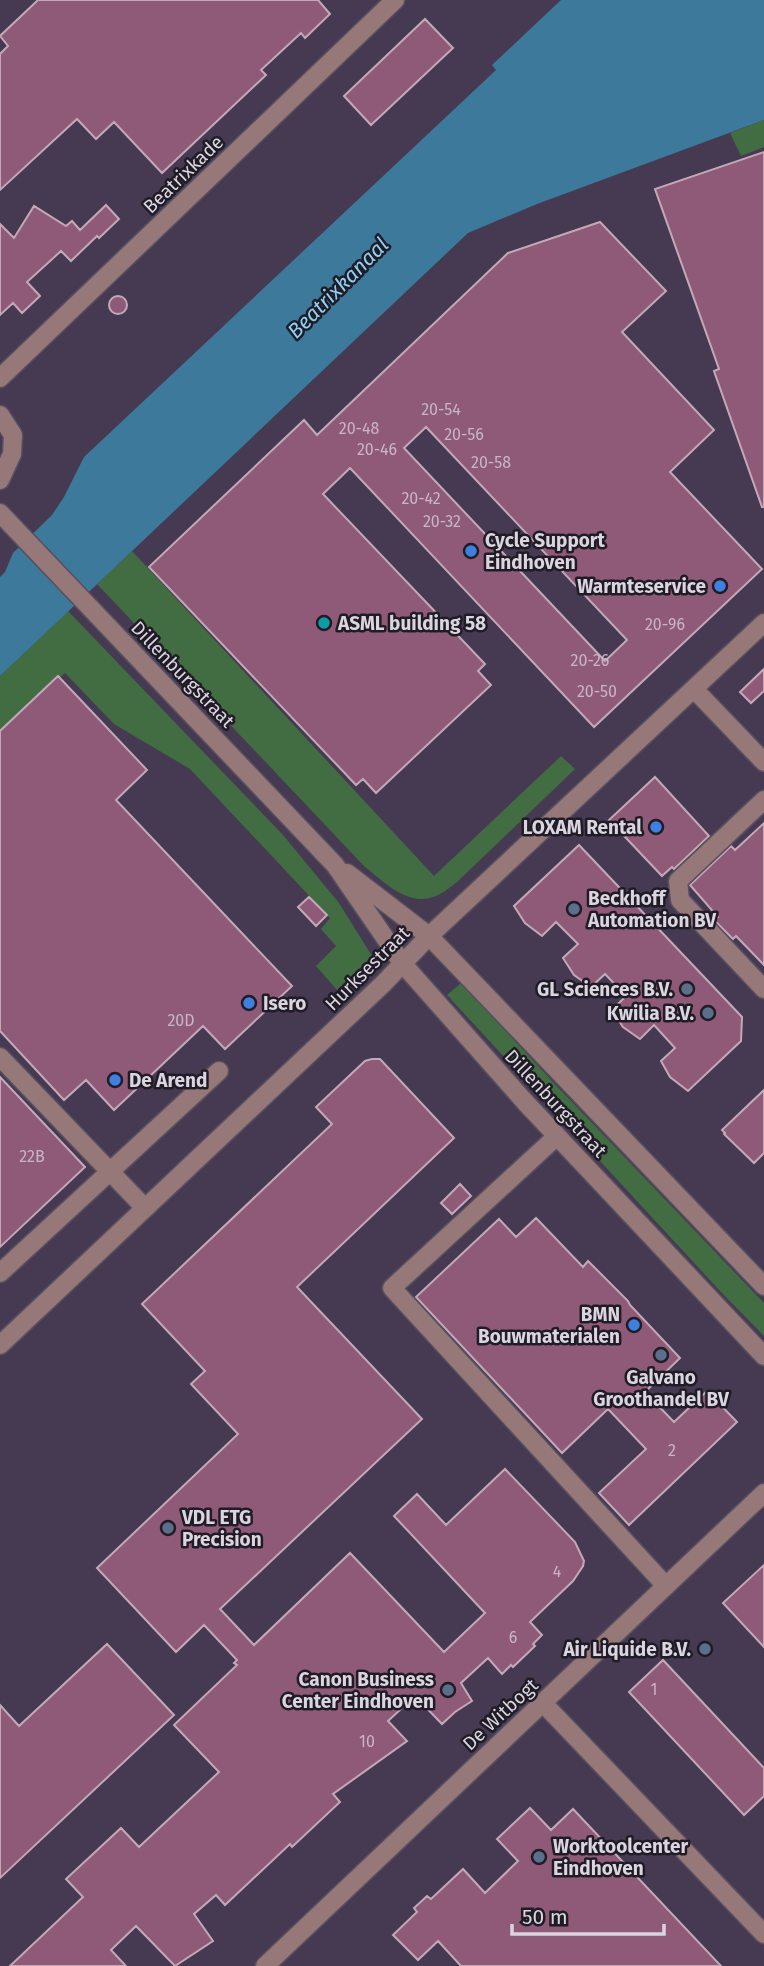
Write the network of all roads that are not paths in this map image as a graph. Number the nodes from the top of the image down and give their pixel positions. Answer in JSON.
{"nodes":[{"id":1,"x":395,"y":0,"type":"edge"},
{"id":2,"x":0,"y":378,"type":"edge"},
{"id":3,"x":0,"y":415,"type":"edge"},
{"id":4,"x":0,"y":480,"type":"edge"},
{"id":5,"x":0,"y":513,"type":"edge"},
{"id":6,"x":764,"y":623,"type":"edge"},
{"id":7,"x":694,"y":689,"type":"junction"},
{"id":8,"x":764,"y":762,"type":"edge"},
{"id":9,"x":764,"y":800,"type":"edge"},
{"id":10,"x":335,"y":865,"type":"junction"},
{"id":11,"x":429,"y":936,"type":"junction"},
{"id":12,"x":403,"y":964,"type":"junction"},
{"id":13,"x":764,"y":989,"type":"edge"},
{"id":14,"x":0,"y":1057,"type":"edge"},
{"id":15,"x":219,"y":1070,"type":"dead end"},
{"id":16,"x":557,"y":1136,"type":"junction"},
{"id":17,"x":109,"y":1172,"type":"junction"},
{"id":18,"x":145,"y":1208,"type":"junction"},
{"id":19,"x":0,"y":1273,"type":"edge"},
{"id":20,"x":764,"y":1286,"type":"edge"},
{"id":21,"x":0,"y":1345,"type":"edge"},
{"id":22,"x":764,"y":1356,"type":"edge"},
{"id":23,"x":764,"y":1493,"type":"edge"},
{"id":24,"x":666,"y":1586,"type":"junction"},
{"id":25,"x":543,"y":1703,"type":"junction"},
{"id":26,"x":764,"y":1934,"type":"edge"},
{"id":27,"x":265,"y":1966,"type":"edge"}],
"edges":[{"from":1,"to":2,"type":"street","name":"Beatrixkade"},
{"from":3,"to":4,"type":"street"},
{"from":5,"to":10,"type":"street","name":"Dillenburgstraat"},
{"from":6,"to":7,"type":"street","name":"Hurksestraat"},
{"from":7,"to":8,"type":"street"},
{"from":7,"to":11,"type":"street","name":"Hurksestraat"},
{"from":9,"to":13,"type":"street"},
{"from":10,"to":11,"type":"street","name":"Dillenburgstraat"},
{"from":10,"to":12,"type":"street","name":"Dillenburgstraat"},
{"from":11,"to":12,"type":"street","name":"Hurksestraat"},
{"from":11,"to":20,"type":"street","name":"Dillenburgstraat"},
{"from":12,"to":16,"type":"street","name":"Dillenburgstraat"},
{"from":12,"to":18,"type":"street","name":"Hurksestraat"},
{"from":14,"to":17,"type":"street"},
{"from":15,"to":17,"type":"street"},
{"from":16,"to":22,"type":"street","name":"Dillenburgstraat"},
{"from":16,"to":24,"type":"street"},
{"from":17,"to":18,"type":"street"},
{"from":17,"to":19,"type":"street"},
{"from":18,"to":21,"type":"street","name":"Hurksestraat"},
{"from":23,"to":24,"type":"street","name":"De Witbogt"},
{"from":24,"to":25,"type":"street","name":"De Witbogt"},
{"from":25,"to":26,"type":"street"},
{"from":25,"to":27,"type":"street","name":"De Witbogt"}]}
